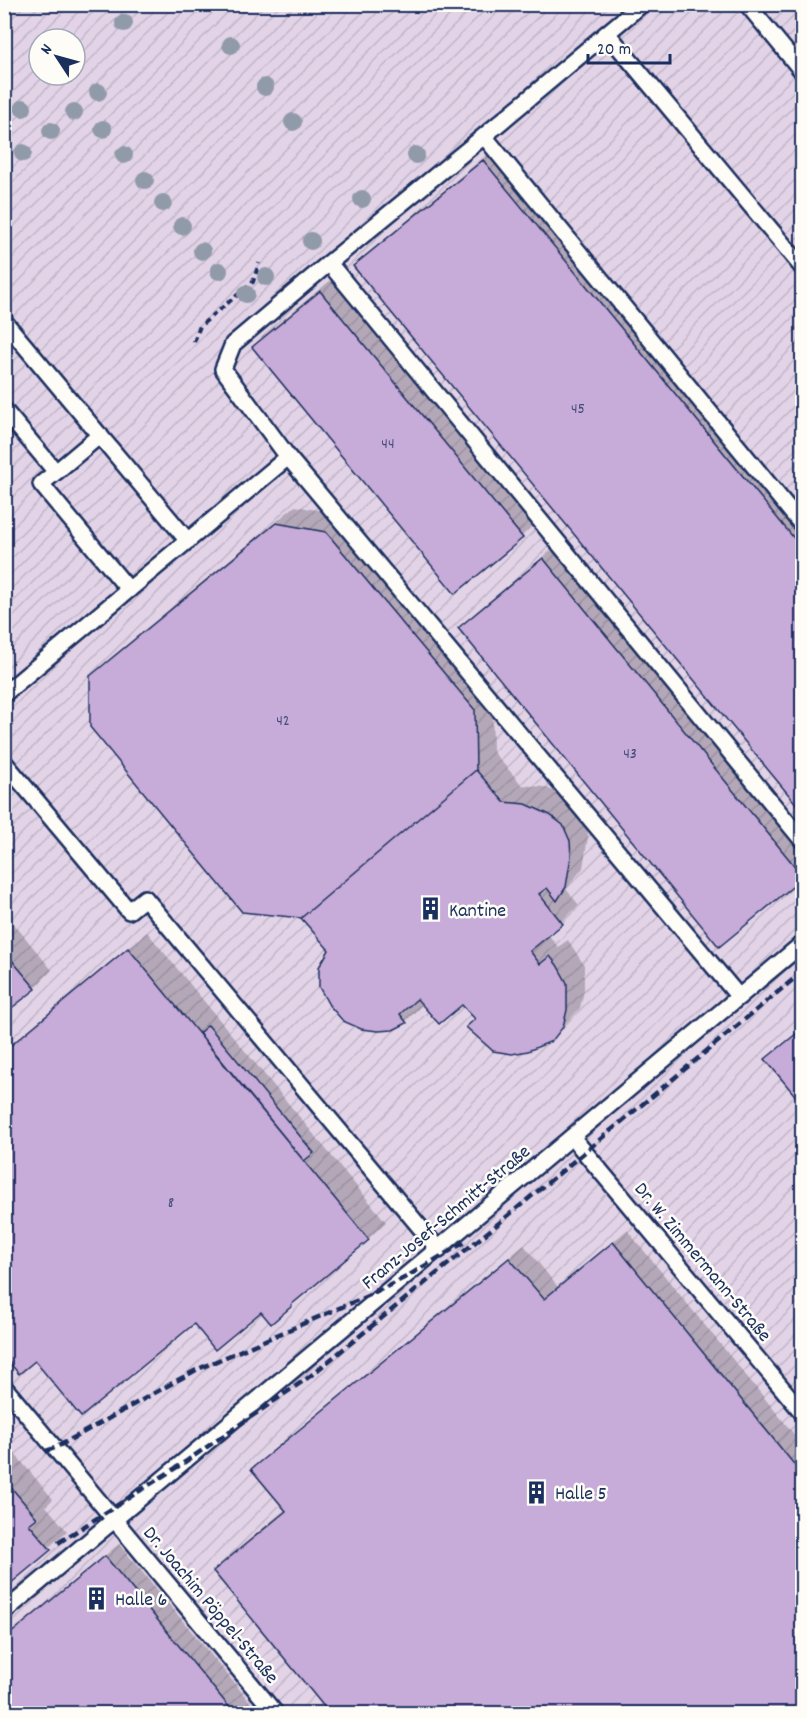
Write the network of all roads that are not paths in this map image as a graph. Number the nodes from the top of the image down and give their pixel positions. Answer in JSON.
{"nodes":[{"id":1,"x":642,"y":4,"type":"edge"},
{"id":2,"x":747,"y":4,"type":"edge"},
{"id":3,"x":608,"y":33,"type":"junction"},
{"id":4,"x":802,"y":71,"type":"edge"},
{"id":5,"x":484,"y":136,"type":"junction"},
{"id":6,"x":329,"y":263,"type":"junction"},
{"id":7,"x":802,"y":267,"type":"edge"},
{"id":8,"x":4,"y":321,"type":"edge"},
{"id":9,"x":4,"y":410,"type":"edge"},
{"id":10,"x":100,"y":435,"type":"junction"},
{"id":11,"x":288,"y":457,"type":"junction"},
{"id":12,"x":56,"y":472,"type":"junction"},
{"id":13,"x":802,"y":525,"type":"edge"},
{"id":14,"x":188,"y":541,"type":"junction"},
{"id":15,"x":129,"y":590,"type":"junction"},
{"id":16,"x":4,"y":694,"type":"edge"},
{"id":17,"x":4,"y":762,"type":"edge"},
{"id":18,"x":802,"y":840,"type":"edge"},
{"id":19,"x":802,"y":944,"type":"edge"},
{"id":20,"x":739,"y":997,"type":"junction"},
{"id":21,"x":572,"y":1137,"type":"junction"},
{"id":22,"x":439,"y":1250,"type":"junction"},
{"id":23,"x":4,"y":1387,"type":"edge"},
{"id":24,"x":802,"y":1412,"type":"edge"},
{"id":25,"x":116,"y":1521,"type":"junction"},
{"id":26,"x":4,"y":1612,"type":"edge"},
{"id":27,"x":276,"y":1713,"type":"edge"}],
"edges":[{"from":1,"to":3,"type":"lane"},
{"from":2,"to":4,"type":"lane"},
{"from":3,"to":5,"type":"lane"},
{"from":3,"to":7,"type":"lane"},
{"from":5,"to":6,"type":"lane"},
{"from":5,"to":13,"type":"lane"},
{"from":6,"to":11,"type":"lane"},
{"from":6,"to":18,"type":"lane"},
{"from":8,"to":10,"type":"lane"},
{"from":9,"to":12,"type":"lane"},
{"from":10,"to":12,"type":"lane"},
{"from":10,"to":14,"type":"lane"},
{"from":11,"to":14,"type":"lane"},
{"from":11,"to":20,"type":"lane"},
{"from":12,"to":15,"type":"lane"},
{"from":14,"to":15,"type":"lane"},
{"from":15,"to":16,"type":"lane"},
{"from":17,"to":22,"type":"lane"},
{"from":19,"to":20,"type":"lane","name":"Franz-Josef-Schmitt-Straße"},
{"from":20,"to":21,"type":"lane","name":"Franz-Josef-Schmitt-Straße"},
{"from":21,"to":22,"type":"lane","name":"Franz-Josef-Schmitt-Straße"},
{"from":21,"to":24,"type":"lane","name":"Dr. W. Zimmermann-Straße"},
{"from":22,"to":25,"type":"lane","name":"Franz-Josef-Schmitt-Straße"},
{"from":23,"to":25,"type":"lane","name":"Dr. Joachim Pöppel-Straße"},
{"from":25,"to":26,"type":"lane","name":"Franz-Josef-Schmitt-Straße"},
{"from":25,"to":27,"type":"lane","name":"Dr. Joachim Pöppel-Straße"}]}
